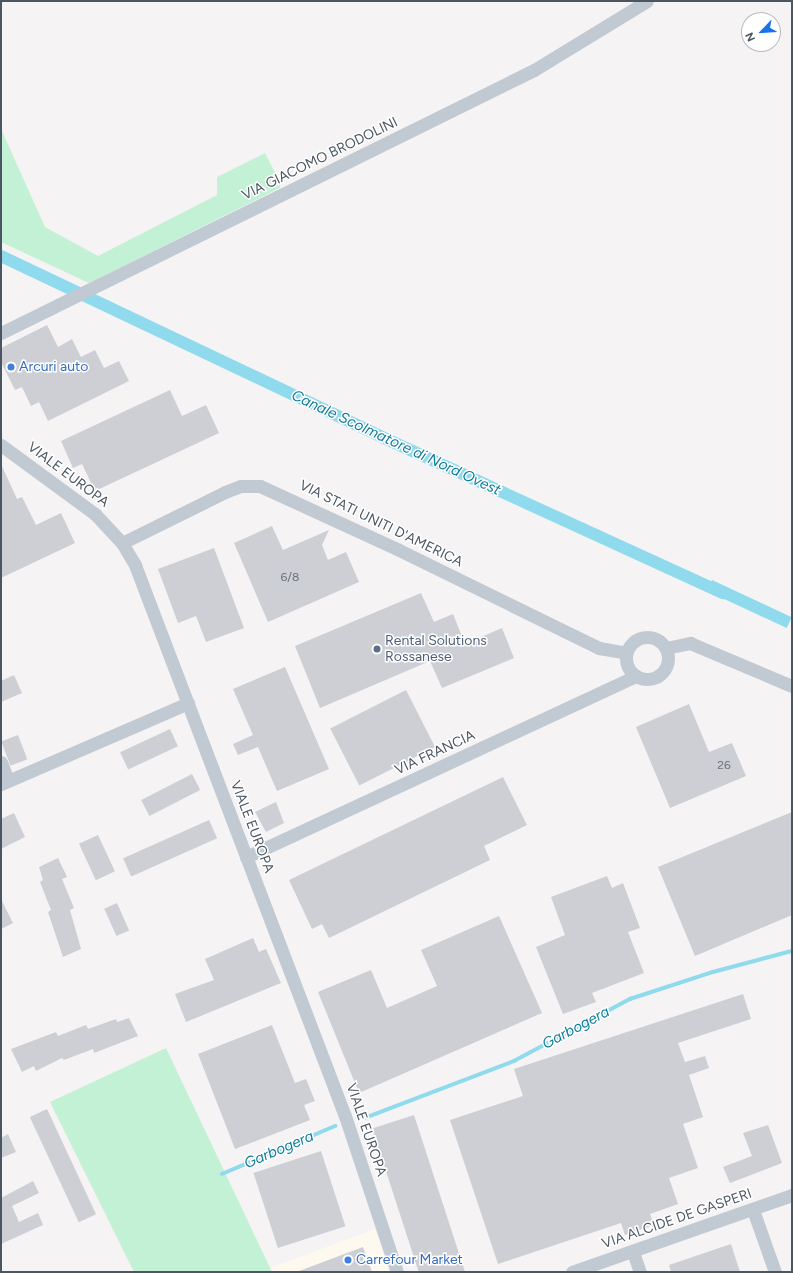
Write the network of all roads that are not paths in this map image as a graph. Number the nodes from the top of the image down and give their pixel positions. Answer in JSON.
{"nodes":[{"id":1,"x":647,"y":1,"type":"edge"},
{"id":2,"x":1,"y":333,"type":"edge"},
{"id":3,"x":1,"y":445,"type":"edge"},
{"id":4,"x":122,"y":543,"type":"junction"},
{"id":5,"x":666,"y":648,"type":"junction"},
{"id":6,"x":626,"y":653,"type":"junction"},
{"id":7,"x":636,"y":676,"type":"junction"},
{"id":8,"x":792,"y":686,"type":"edge"},
{"id":9,"x":188,"y":703,"type":"junction"},
{"id":10,"x":1,"y":762,"type":"edge"},
{"id":11,"x":5,"y":782,"type":"edge"},
{"id":12,"x":246,"y":857,"type":"junction"},
{"id":13,"x":792,"y":1195,"type":"edge"},
{"id":14,"x":753,"y":1210,"type":"junction"},
{"id":15,"x":633,"y":1252,"type":"junction"},
{"id":16,"x":396,"y":1272,"type":"edge"},
{"id":17,"x":572,"y":1272,"type":"edge"},
{"id":18,"x":640,"y":1272,"type":"edge"},
{"id":19,"x":775,"y":1272,"type":"edge"}],
"edges":[{"from":1,"to":2,"type":"street","name":"VIA GIACOMO BRODOLINI"},
{"from":3,"to":4,"type":"street","name":"VIALE EUROPA"},
{"from":4,"to":6,"type":"street","name":"VIA STATI UNITI D'AMERICA"},
{"from":4,"to":9,"type":"street","name":"VIALE EUROPA"},
{"from":5,"to":6,"type":"street"},
{"from":5,"to":7,"type":"street"},
{"from":5,"to":8,"type":"street"},
{"from":6,"to":7,"type":"street"},
{"from":7,"to":12,"type":"street","name":"VIA FRANCIA"},
{"from":9,"to":11,"type":"street"},
{"from":9,"to":12,"type":"street","name":"VIALE EUROPA"},
{"from":10,"to":11,"type":"street"},
{"from":12,"to":16,"type":"street","name":"VIALE EUROPA"},
{"from":13,"to":14,"type":"street","name":"VIA ALCIDE DE GASPERI"},
{"from":14,"to":15,"type":"street","name":"VIA ALCIDE DE GASPERI"},
{"from":14,"to":19,"type":"street"},
{"from":15,"to":17,"type":"street","name":"VIA ALCIDE DE GASPERI"},
{"from":15,"to":18,"type":"street"}]}
